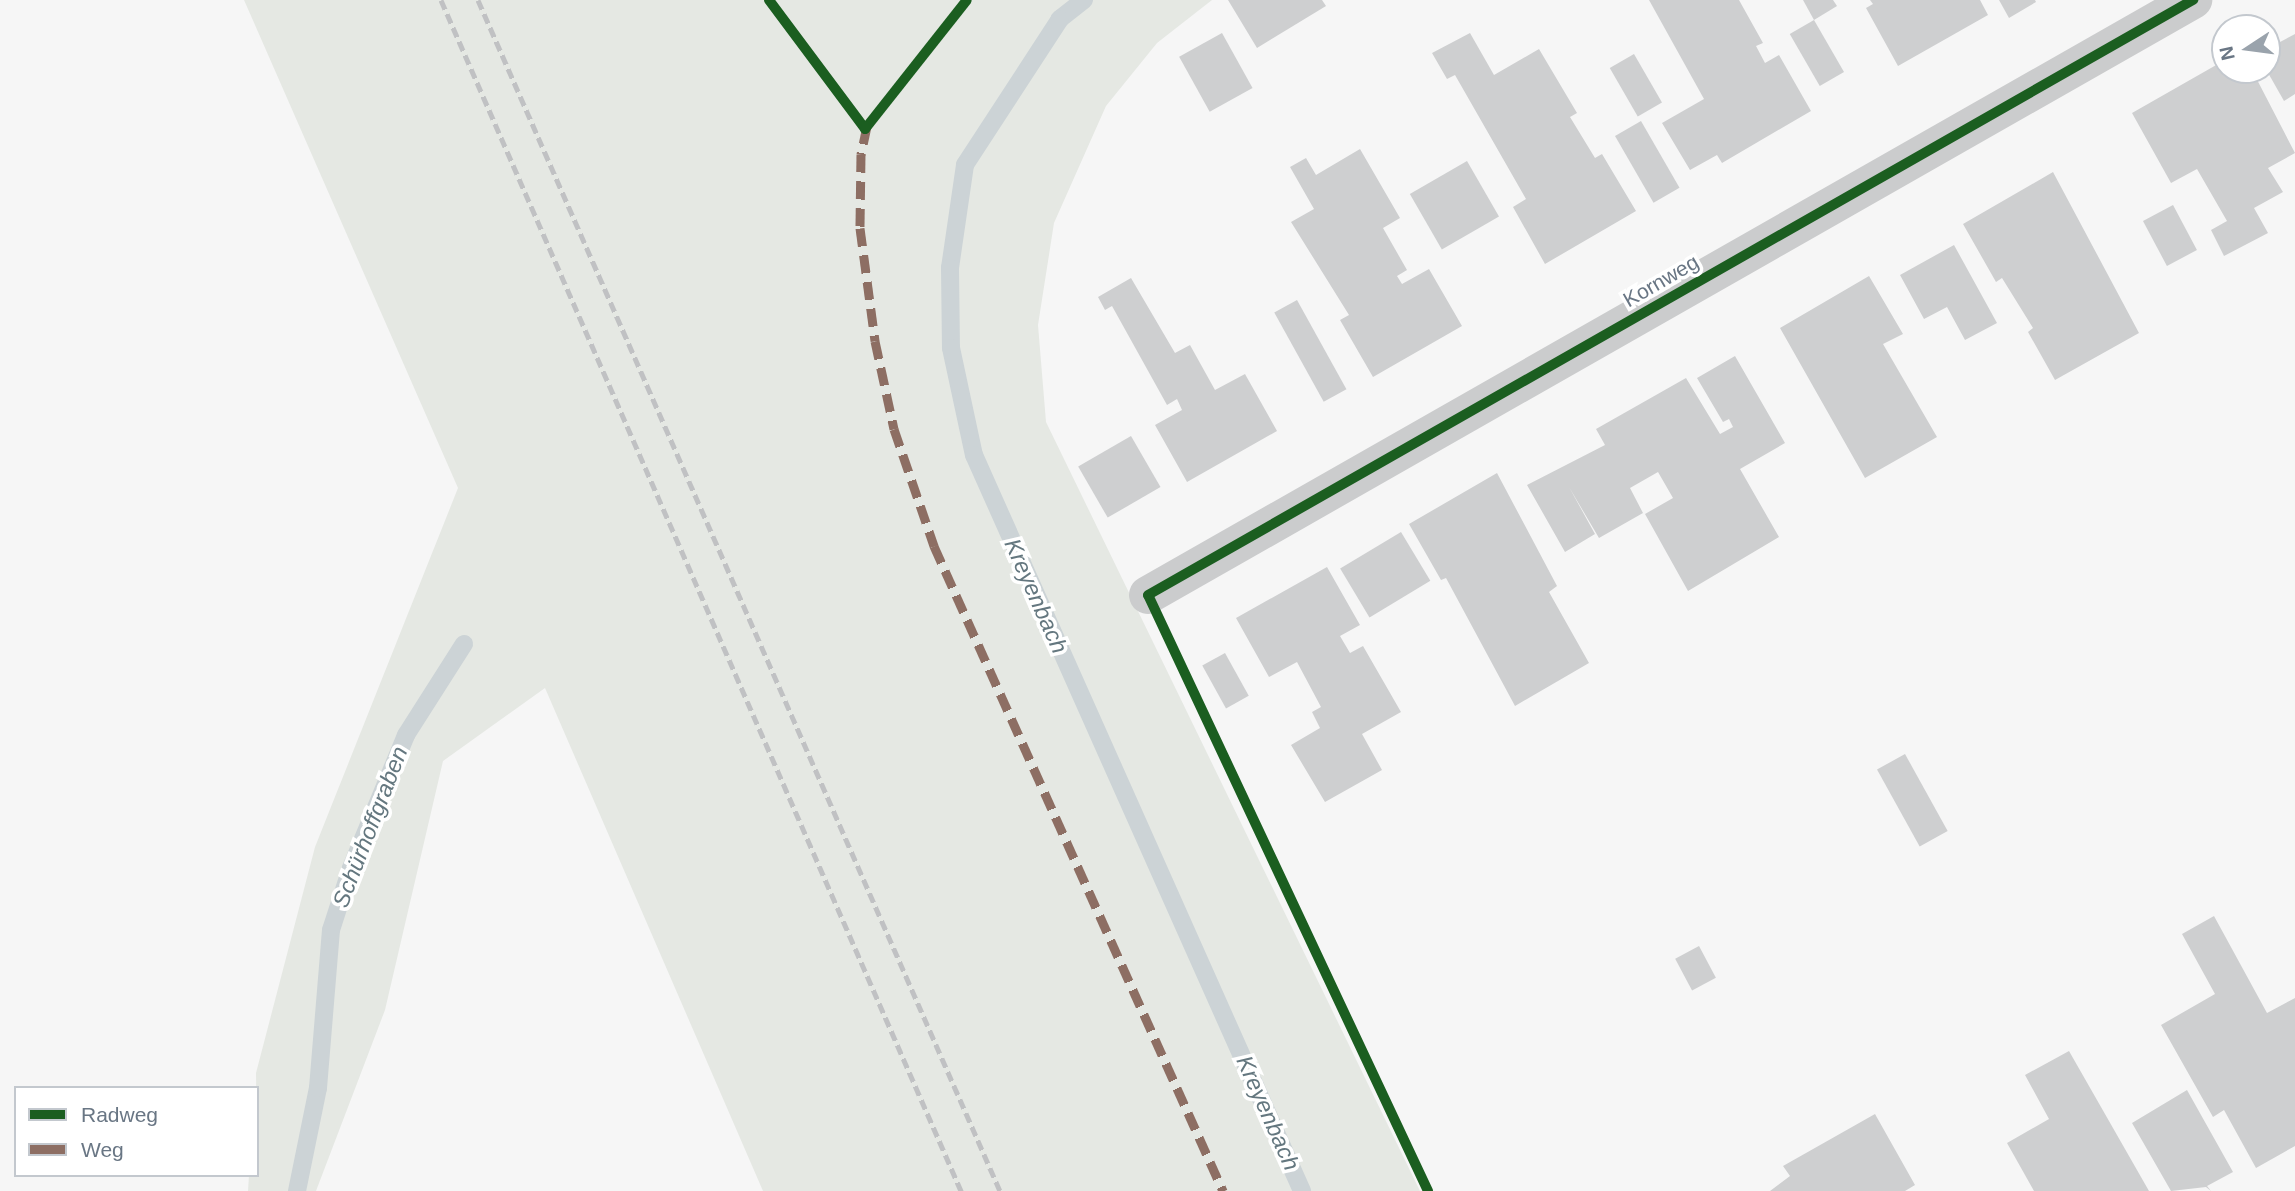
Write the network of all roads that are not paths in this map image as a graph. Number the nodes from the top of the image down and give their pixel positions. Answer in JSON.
{"nodes":[{"id":1,"x":2193,"y":0,"type":"edge"},
{"id":2,"x":1148,"y":595,"type":"dead end"}],
"edges":[{"from":1,"to":2,"type":"street","name":"Kornweg"}]}
